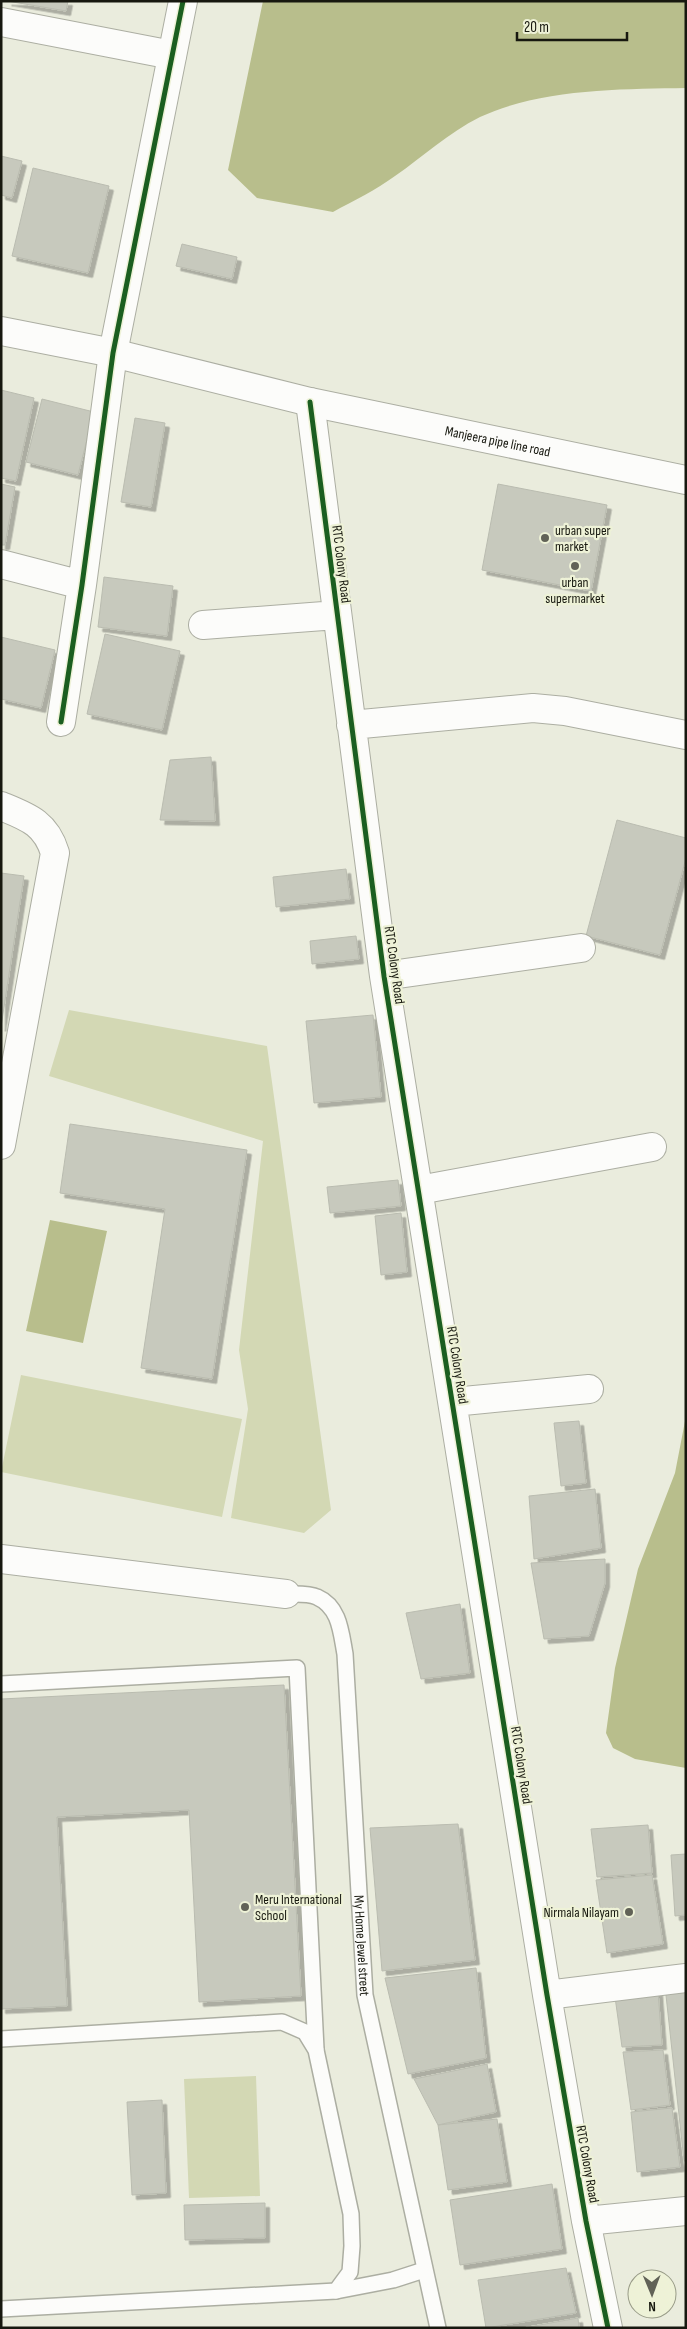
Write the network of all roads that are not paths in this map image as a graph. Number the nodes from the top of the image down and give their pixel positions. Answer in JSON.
{"nodes":[{"id":1,"x":183,"y":1,"type":"edge"},
{"id":2,"x":1,"y":22,"type":"edge"},
{"id":3,"x":172,"y":55,"type":"junction"},
{"id":4,"x":1,"y":331,"type":"edge"},
{"id":5,"x":113,"y":353,"type":"junction"},
{"id":6,"x":310,"y":402,"type":"junction"},
{"id":7,"x":686,"y":480,"type":"edge"},
{"id":8,"x":1,"y":564,"type":"edge"},
{"id":9,"x":82,"y":585,"type":"junction"},
{"id":10,"x":337,"y":615,"type":"junction"},
{"id":11,"x":203,"y":625,"type":"dead end"},
{"id":12,"x":61,"y":722,"type":"dead end"},
{"id":13,"x":351,"y":725,"type":"junction"},
{"id":14,"x":686,"y":735,"type":"edge"},
{"id":15,"x":1,"y":806,"type":"edge"},
{"id":16,"x":581,"y":948,"type":"dead end"},
{"id":17,"x":384,"y":976,"type":"junction"},
{"id":18,"x":1,"y":1145,"type":"edge"},
{"id":19,"x":652,"y":1146,"type":"dead end"},
{"id":20,"x":419,"y":1190,"type":"junction"},
{"id":21,"x":589,"y":1389,"type":"dead end"},
{"id":22,"x":452,"y":1402,"type":"junction"},
{"id":23,"x":1,"y":1559,"type":"edge"},
{"id":24,"x":286,"y":1594,"type":"joint"},
{"id":25,"x":1,"y":1684,"type":"edge"},
{"id":26,"x":686,"y":1978,"type":"edge"},
{"id":27,"x":547,"y":1995,"type":"junction"},
{"id":28,"x":1,"y":2039,"type":"edge"},
{"id":29,"x":316,"y":2050,"type":"junction"},
{"id":30,"x":686,"y":2211,"type":"edge"},
{"id":31,"x":586,"y":2221,"type":"junction"},
{"id":32,"x":424,"y":2270,"type":"junction"},
{"id":33,"x":336,"y":2291,"type":"junction"},
{"id":34,"x":1,"y":2309,"type":"edge"},
{"id":35,"x":438,"y":2328,"type":"edge"},
{"id":36,"x":608,"y":2328,"type":"edge"}],
"edges":[{"from":1,"to":3,"type":"street"},
{"from":2,"to":3,"type":"street"},
{"from":3,"to":5,"type":"street"},
{"from":4,"to":5,"type":"street","name":"Manjeera pipe line road"},
{"from":5,"to":6,"type":"street","name":"Manjeera pipe line road"},
{"from":5,"to":9,"type":"street"},
{"from":6,"to":7,"type":"street","name":"Manjeera pipe line road"},
{"from":6,"to":10,"type":"street","name":"RTC Colony Road"},
{"from":8,"to":9,"type":"street"},
{"from":9,"to":12,"type":"street"},
{"from":10,"to":11,"type":"street"},
{"from":10,"to":13,"type":"street","name":"RTC Colony Road"},
{"from":13,"to":14,"type":"street"},
{"from":13,"to":17,"type":"street","name":"RTC Colony Road"},
{"from":15,"to":18,"type":"street"},
{"from":16,"to":17,"type":"street"},
{"from":17,"to":20,"type":"street","name":"RTC Colony Road"},
{"from":19,"to":20,"type":"street"},
{"from":20,"to":22,"type":"street","name":"RTC Colony Road"},
{"from":21,"to":22,"type":"street"},
{"from":22,"to":27,"type":"street","name":"RTC Colony Road"},
{"from":23,"to":24,"type":"street"},
{"from":24,"to":32,"type":"lane","name":"My Home Jewel street"},
{"from":25,"to":29,"type":"lane"},
{"from":26,"to":27,"type":"street"},
{"from":27,"to":31,"type":"street","name":"RTC Colony Road"},
{"from":28,"to":29,"type":"lane"},
{"from":29,"to":33,"type":"lane"},
{"from":30,"to":31,"type":"street"},
{"from":31,"to":36,"type":"street","name":"RTC Colony Road"},
{"from":32,"to":33,"type":"lane"},
{"from":32,"to":35,"type":"lane","name":"My Home Jewel street"},
{"from":33,"to":34,"type":"lane"}]}
